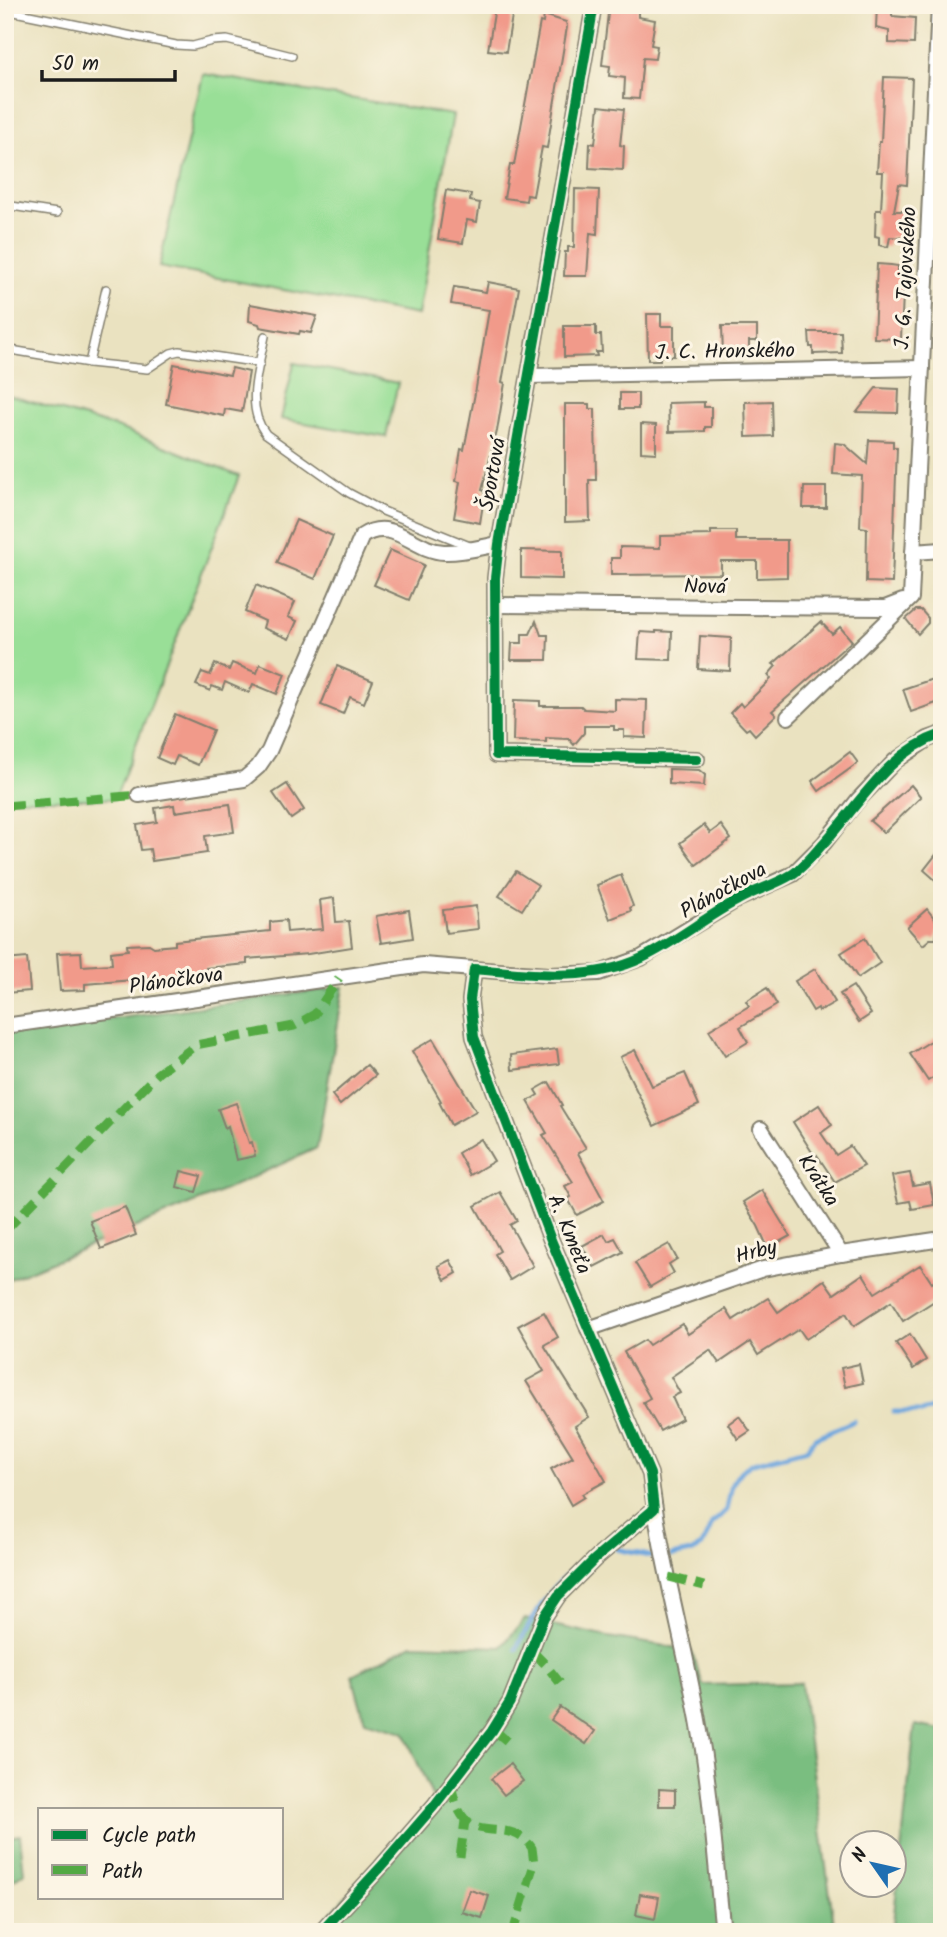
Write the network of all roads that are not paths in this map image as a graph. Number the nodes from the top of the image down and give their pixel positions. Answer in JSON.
{"nodes":[{"id":1,"x":594,"y":5,"type":"edge"},
{"id":2,"x":939,"y":5,"type":"edge"},
{"id":3,"x":5,"y":10,"type":"edge"},
{"id":4,"x":292,"y":56,"type":"dead end"},
{"id":5,"x":5,"y":205,"type":"edge"},
{"id":6,"x":57,"y":213,"type":"dead end"},
{"id":7,"x":106,"y":289,"type":"dead end"},
{"id":8,"x":265,"y":336,"type":"dead end"},
{"id":9,"x":5,"y":349,"type":"edge"},
{"id":10,"x":89,"y":363,"type":"junction"},
{"id":11,"x":260,"y":363,"type":"junction"},
{"id":12,"x":922,"y":368,"type":"junction"},
{"id":13,"x":529,"y":376,"type":"junction"},
{"id":14,"x":499,"y":544,"type":"junction"},
{"id":15,"x":475,"y":549,"type":"junction"},
{"id":16,"x":942,"y":550,"type":"edge"},
{"id":17,"x":913,"y":552,"type":"junction"},
{"id":18,"x":911,"y":598,"type":"junction"},
{"id":19,"x":497,"y":605,"type":"junction"},
{"id":20,"x":788,"y":717,"type":"dead end"},
{"id":21,"x":942,"y":734,"type":"edge"},
{"id":22,"x":697,"y":759,"type":"dead end"},
{"id":23,"x":139,"y":795,"type":"dead end"},
{"id":24,"x":474,"y":969,"type":"junction"},
{"id":25,"x":5,"y":1026,"type":"edge"},
{"id":26,"x":761,"y":1129,"type":"dead end"},
{"id":27,"x":942,"y":1239,"type":"edge"},
{"id":28,"x":841,"y":1254,"type":"junction"},
{"id":29,"x":588,"y":1329,"type":"junction"},
{"id":30,"x":654,"y":1509,"type":"junction"},
{"id":31,"x":321,"y":1932,"type":"edge"},
{"id":32,"x":723,"y":1932,"type":"edge"}],
"edges":[{"from":1,"to":13,"type":"street","name":"Športová"},
{"from":2,"to":12,"type":"street","name":"J. G. Tajovského"},
{"from":3,"to":4,"type":"lane"},
{"from":5,"to":6,"type":"lane"},
{"from":7,"to":10,"type":"lane"},
{"from":8,"to":11,"type":"lane"},
{"from":9,"to":10,"type":"lane"},
{"from":10,"to":11,"type":"lane"},
{"from":11,"to":15,"type":"lane"},
{"from":12,"to":13,"type":"street","name":"J. C. Hronského"},
{"from":12,"to":17,"type":"street","name":"J. G. Tajovského"},
{"from":13,"to":14,"type":"street","name":"Športová"},
{"from":14,"to":15,"type":"street"},
{"from":14,"to":19,"type":"street","name":"Športová"},
{"from":15,"to":23,"type":"street"},
{"from":16,"to":17,"type":"street"},
{"from":17,"to":18,"type":"street","name":"J. G. Tajovského"},
{"from":18,"to":19,"type":"street","name":"Nová"},
{"from":18,"to":20,"type":"street"},
{"from":19,"to":22,"type":"street","name":"Športová"},
{"from":21,"to":24,"type":"street","name":"Plánočkova"},
{"from":24,"to":25,"type":"street","name":"Plánočkova"},
{"from":24,"to":29,"type":"street","name":"A. Kmeťa"},
{"from":26,"to":28,"type":"street","name":"Krátka"},
{"from":27,"to":28,"type":"street","name":"Hrby"},
{"from":28,"to":29,"type":"street","name":"Hrby"},
{"from":29,"to":30,"type":"street","name":"A. Kmeťa"},
{"from":30,"to":31,"type":"street"},
{"from":30,"to":32,"type":"street","name":"A. Kmeťa"}]}
